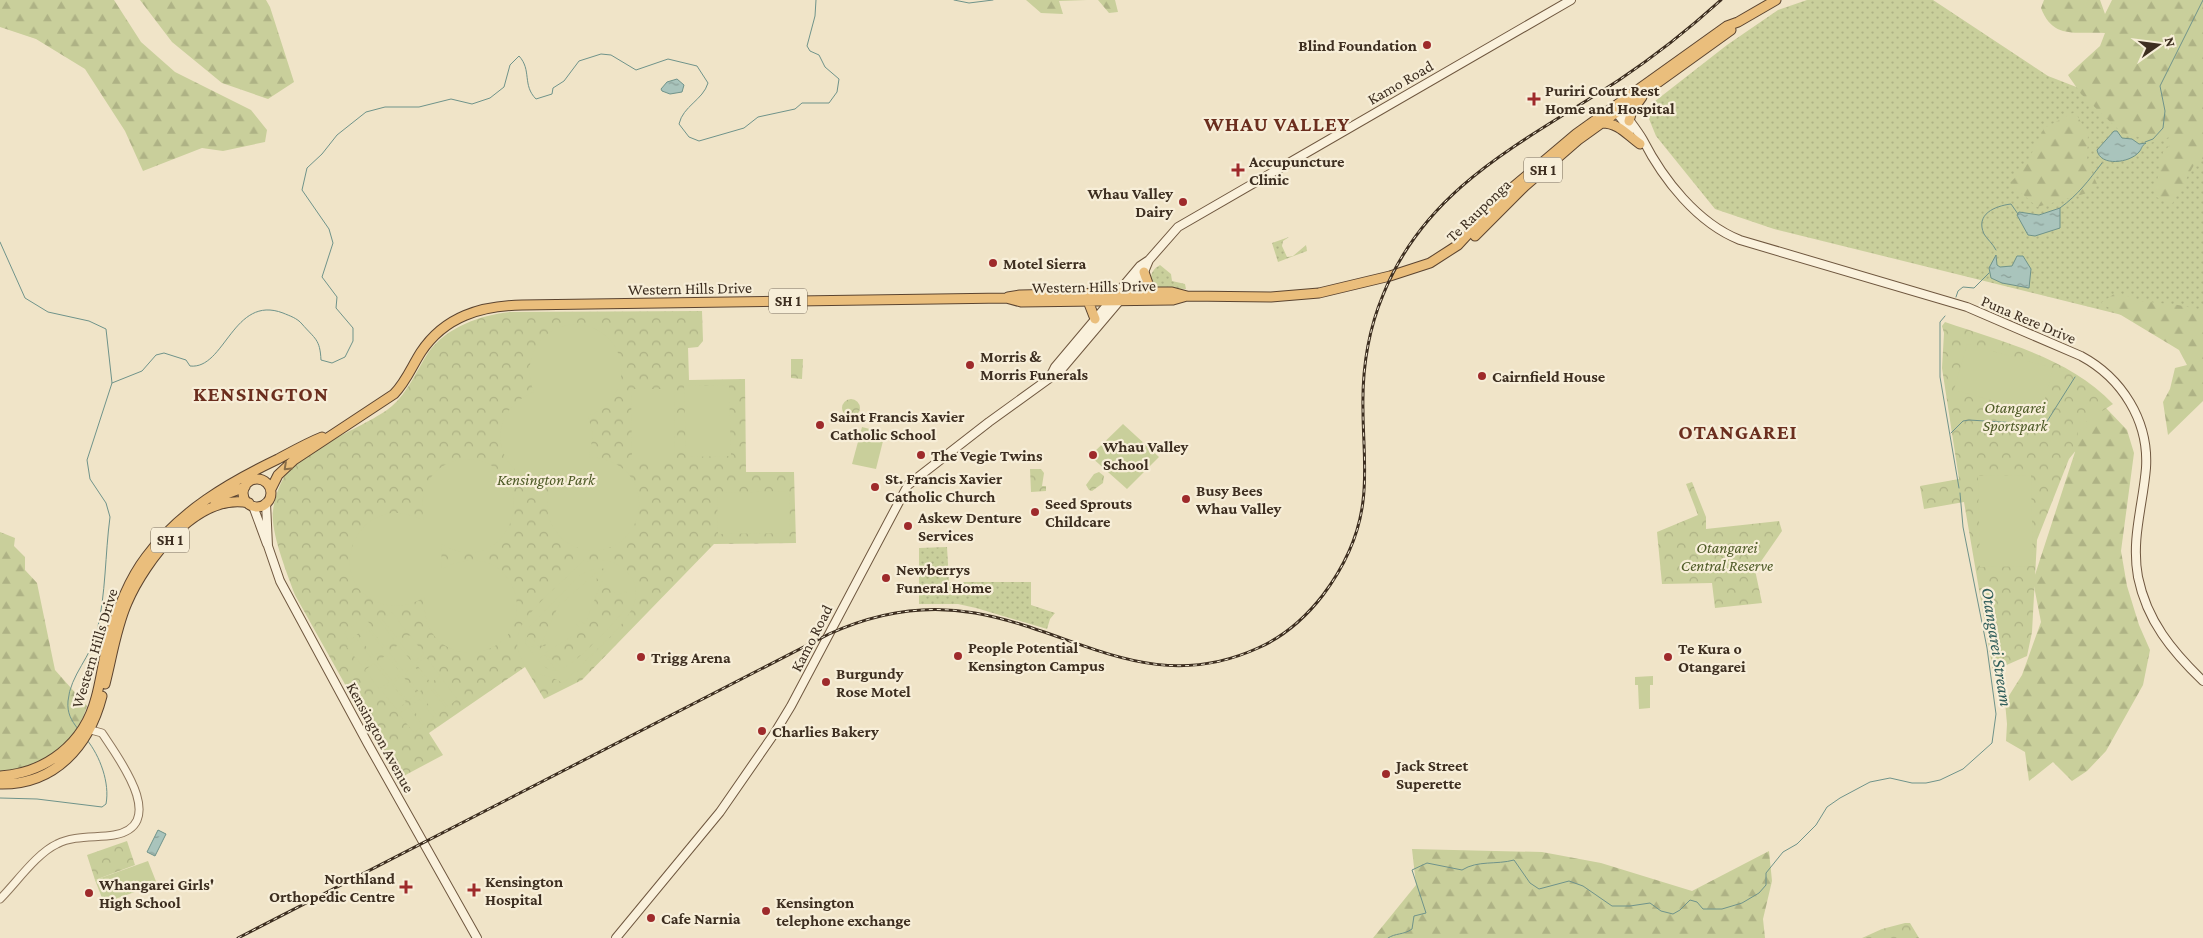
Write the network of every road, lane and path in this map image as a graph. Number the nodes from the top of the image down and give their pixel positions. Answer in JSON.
{"nodes":[{"id":1,"x":1570,"y":0,"type":"edge"},
{"id":2,"x":1776,"y":0,"type":"edge"},
{"id":3,"x":1738,"y":22,"type":"junction"},
{"id":4,"x":1647,"y":91,"type":"junction"},
{"id":5,"x":1617,"y":108,"type":"junction"},
{"id":6,"x":1630,"y":121,"type":"junction"},
{"id":7,"x":1602,"y":124,"type":"junction"},
{"id":8,"x":1642,"y":145,"type":"junction"},
{"id":9,"x":1149,"y":260,"type":"junction"},
{"id":10,"x":1144,"y":272,"type":"junction"},
{"id":11,"x":1338,"y":290,"type":"junction"},
{"id":12,"x":1151,"y":292,"type":"junction"},
{"id":13,"x":1187,"y":296,"type":"junction"},
{"id":14,"x":1118,"y":297,"type":"junction"},
{"id":15,"x":1006,"y":298,"type":"junction"},
{"id":16,"x":1088,"y":301,"type":"junction"},
{"id":17,"x":1095,"y":319,"type":"junction"},
{"id":18,"x":1051,"y":375,"type":"junction"},
{"id":19,"x":333,"y":433,"type":"junction"},
{"id":20,"x":277,"y":459,"type":"junction"},
{"id":21,"x":256,"y":479,"type":"junction"},
{"id":22,"x":245,"y":487,"type":"junction"},
{"id":23,"x":270,"y":489,"type":"junction"},
{"id":24,"x":200,"y":503,"type":"junction"},
{"id":25,"x":266,"y":503,"type":"junction"},
{"id":26,"x":251,"y":504,"type":"junction"},
{"id":27,"x":268,"y":546,"type":"junction"},
{"id":28,"x":2203,"y":681,"type":"edge"},
{"id":29,"x":96,"y":716,"type":"junction"},
{"id":30,"x":87,"y":731,"type":"junction"},
{"id":31,"x":102,"y":733,"type":"junction"},
{"id":32,"x":78,"y":742,"type":"junction"},
{"id":33,"x":0,"y":776,"type":"edge"},
{"id":34,"x":0,"y":784,"type":"edge"},
{"id":35,"x":0,"y":899,"type":"edge"},
{"id":36,"x":476,"y":938,"type":"edge"},
{"id":37,"x":616,"y":938,"type":"edge"}],
"edges":[{"from":1,"to":9,"type":"main road","name":"Kamo Road"},
{"from":2,"to":3,"type":"highway","name":"Te Rauponga","number":"SH 1"},
{"from":3,"to":4,"type":"highway","name":"Te Rauponga","number":"SH 1"},
{"from":3,"to":5,"type":"highway","name":"Te Rauponga","number":"SH 1"},
{"from":4,"to":5,"type":"highway","name":"Te Rauponga","number":"SH 1"},
{"from":4,"to":6,"type":"highway"},
{"from":5,"to":6,"type":"main road","name":"Puna Rere Drive"},
{"from":5,"to":7,"type":"highway","name":"Te Rauponga","number":"SH 1"},
{"from":5,"to":8,"type":"main road","name":"Puna Rere Drive"},
{"from":5,"to":11,"type":"highway","name":"Te Rauponga","number":"SH 1"},
{"from":6,"to":8,"type":"main road","name":"Puna Rere Drive"},
{"from":7,"to":8,"type":"highway"},
{"from":7,"to":11,"type":"highway","name":"Te Rauponga","number":"SH 1"},
{"from":8,"to":28,"type":"main road","name":"Puna Rere Drive"},
{"from":9,"to":10,"type":"main road","name":"Kamo Road"},
{"from":9,"to":14,"type":"main road","name":"Kamo Road"},
{"from":10,"to":12,"type":"highway"},
{"from":10,"to":14,"type":"main road","name":"Kamo Road"},
{"from":11,"to":13,"type":"highway","name":"Te Rauponga","number":"SH 1"},
{"from":12,"to":13,"type":"highway","name":"Te Rauponga","number":"SH 1"},
{"from":12,"to":14,"type":"highway","name":"Te Rauponga","number":"SH 1"},
{"from":13,"to":14,"type":"highway","name":"Western Hills Drive","number":"SH 1"},
{"from":14,"to":15,"type":"highway","name":"Te Rauponga","number":"SH 1"},
{"from":14,"to":16,"type":"highway","name":"Western Hills Drive","number":"SH 1"},
{"from":14,"to":17,"type":"main road","name":"Kamo Road"},
{"from":14,"to":18,"type":"main road","name":"Kamo Road"},
{"from":15,"to":16,"type":"highway","name":"Western Hills Drive","number":"SH 1"},
{"from":15,"to":19,"type":"highway","name":"Western Hills Drive","number":"SH 1"},
{"from":16,"to":17,"type":"highway"},
{"from":17,"to":18,"type":"main road","name":"Kamo Road"},
{"from":18,"to":37,"type":"main road","name":"Kamo Road"},
{"from":19,"to":20,"type":"highway","name":"Western Hills Drive","number":"SH 1"},
{"from":19,"to":23,"type":"highway","name":"Western Hills Drive","number":"SH 1","one_way":true},
{"from":20,"to":21,"type":"highway","number":"SH 1"},
{"from":20,"to":24,"type":"highway","name":"Western Hills Drive","number":"SH 1"},
{"from":21,"to":22,"type":"highway","number":"SH 1"},
{"from":21,"to":23,"type":"highway"},
{"from":22,"to":24,"type":"highway","number":"SH 1"},
{"from":22,"to":26,"type":"highway"},
{"from":23,"to":25,"type":"highway","number":"SH 1"},
{"from":24,"to":30,"type":"highway","name":"Western Hills Drive","number":"SH 1"},
{"from":25,"to":26,"type":"highway","number":"SH 1"},
{"from":25,"to":27,"type":"main road","name":"Kensington Avenue"},
{"from":26,"to":27,"type":"main road","name":"Kensington Avenue"},
{"from":26,"to":29,"type":"highway","name":"Western Hills Drive","number":"SH 1"},
{"from":27,"to":36,"type":"main road","name":"Kensington Avenue"},
{"from":29,"to":30,"type":"highway","name":"Western Hills Drive","number":"SH 1"},
{"from":29,"to":31,"type":"street"},
{"from":30,"to":31,"type":"street"},
{"from":30,"to":32,"type":"highway","name":"Western Hills Drive","number":"SH 1"},
{"from":31,"to":35,"type":"street"},
{"from":32,"to":33,"type":"highway","name":"Western Hills Drive","number":"SH 1"},
{"from":32,"to":34,"type":"highway","name":"Western Hills Drive","number":"SH 1"}]}
